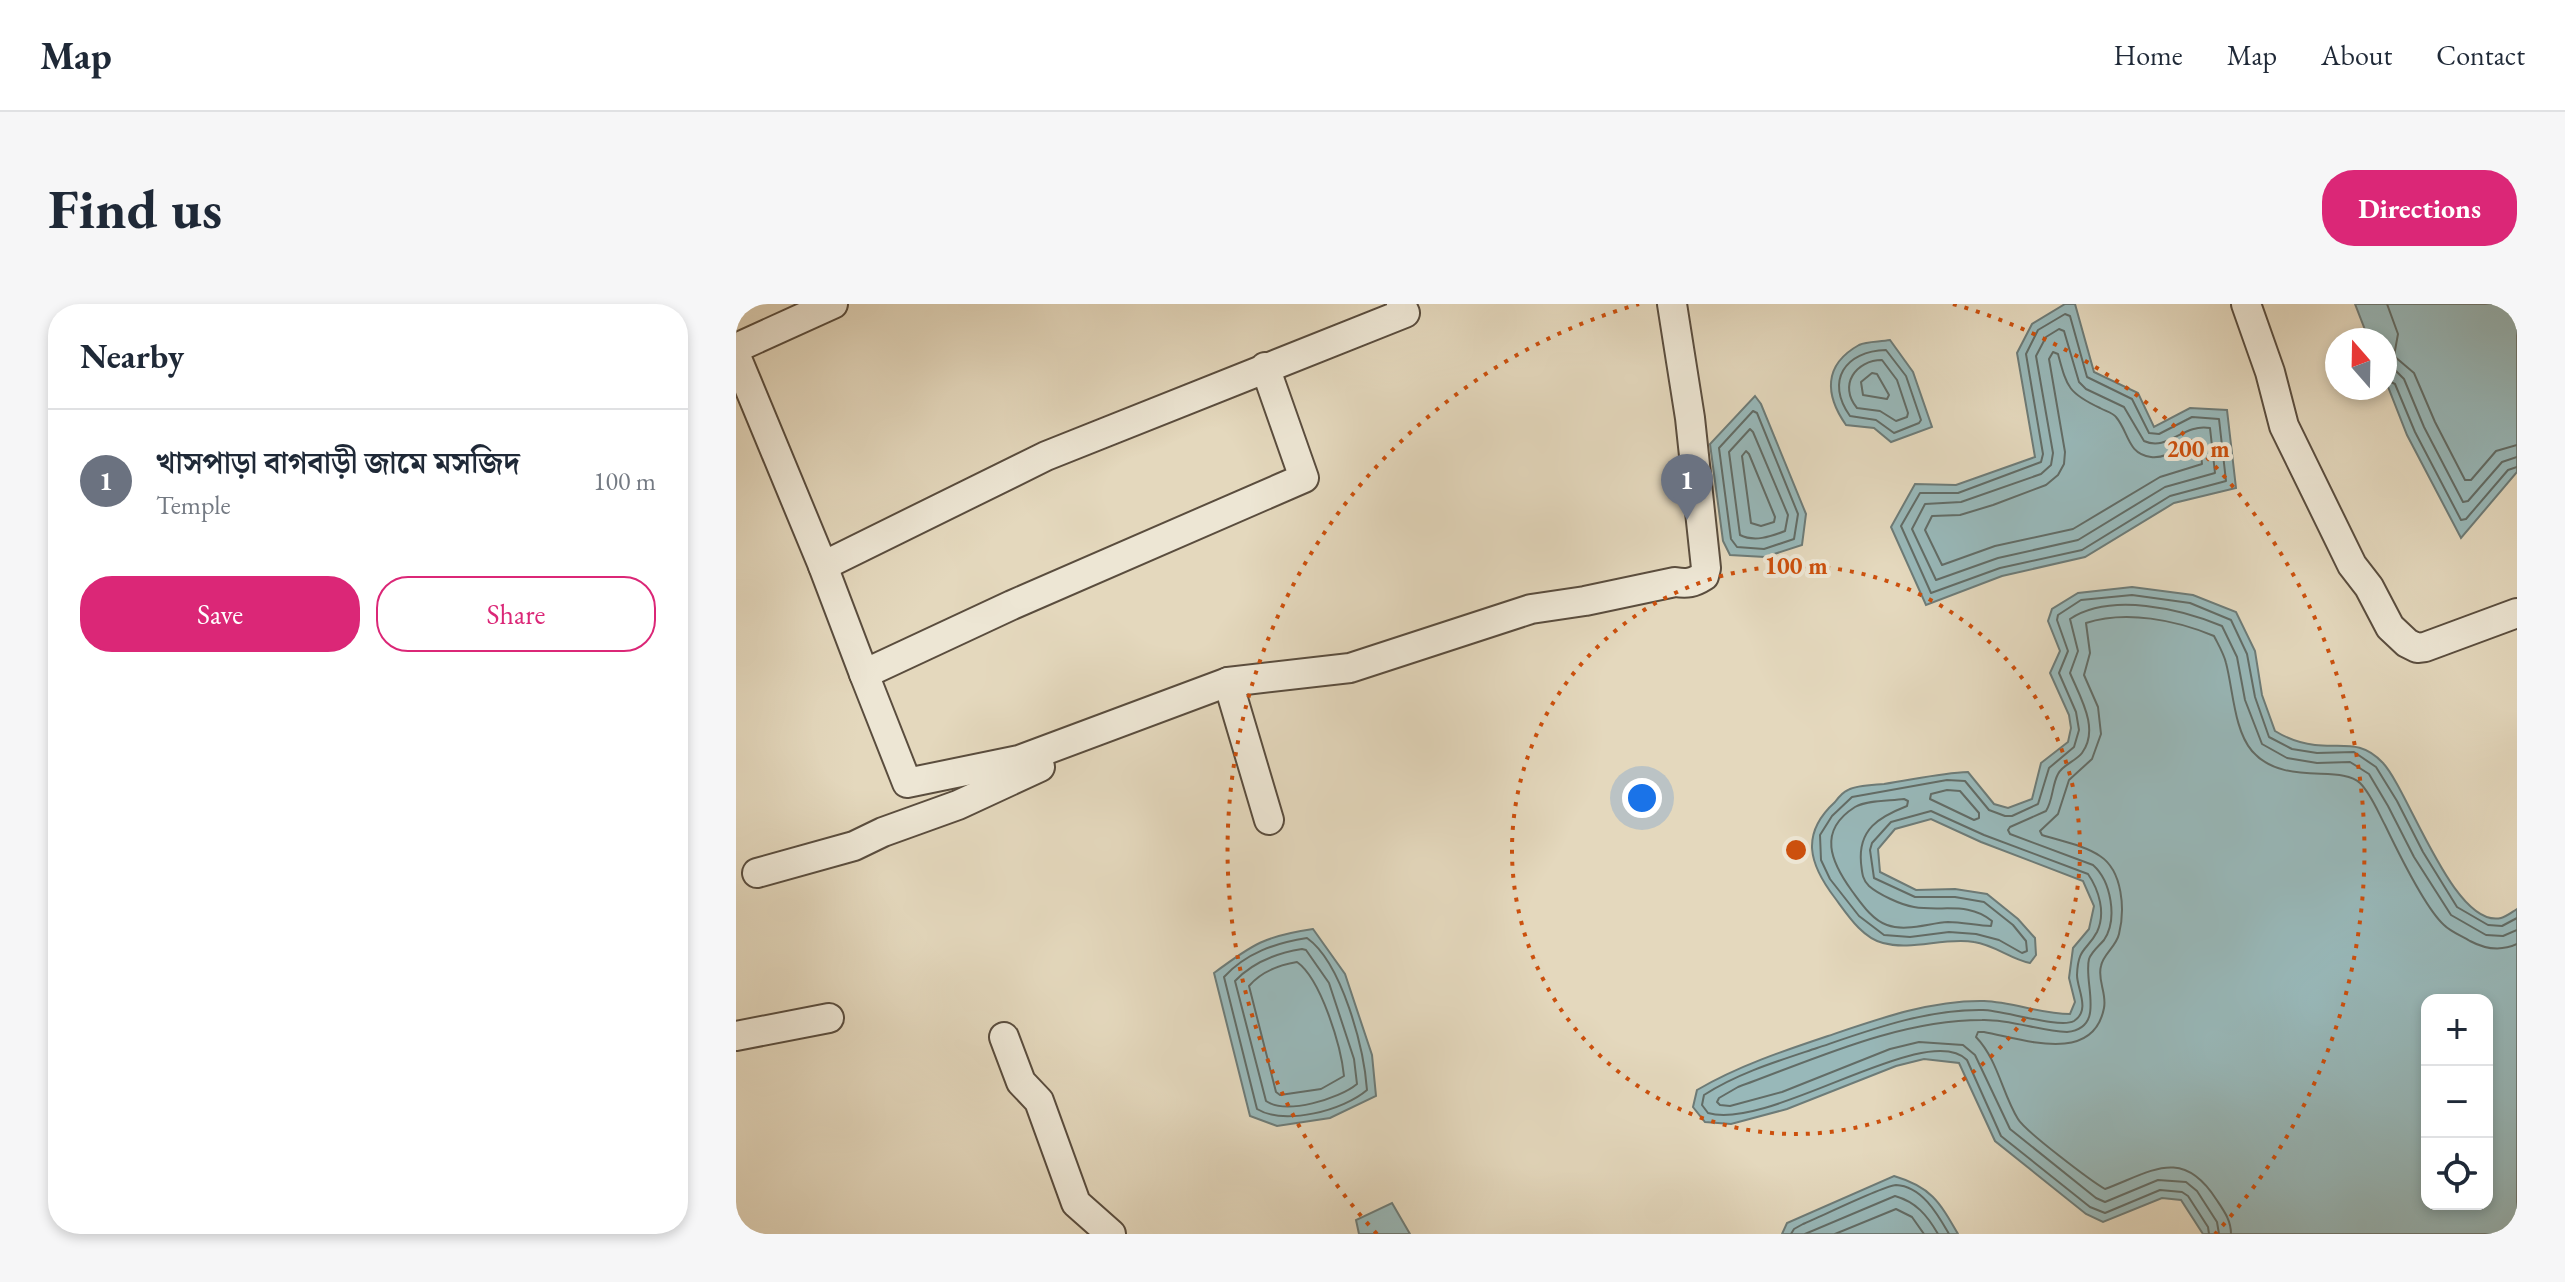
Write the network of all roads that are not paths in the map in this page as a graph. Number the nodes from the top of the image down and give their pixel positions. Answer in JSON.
{"nodes":[{"id":1,"x":833,"y":304,"type":"edge"},
{"id":2,"x":1401,"y":304,"type":"edge"},
{"id":3,"x":1672,"y":304,"type":"edge"},
{"id":4,"x":2246,"y":304,"type":"edge"},
{"id":5,"x":736,"y":348,"type":"edge"},
{"id":6,"x":736,"y":356,"type":"edge"},
{"id":7,"x":1265,"y":367,"type":"junction"},
{"id":8,"x":823,"y":566,"type":"junction"},
{"id":9,"x":2517,"y":613,"type":"edge"},
{"id":10,"x":864,"y":674,"type":"junction"},
{"id":11,"x":1228,"y":682,"type":"junction"},
{"id":12,"x":1074,"y":738,"type":"junction"},
{"id":13,"x":1269,"y":820,"type":"dead end"},
{"id":14,"x":757,"y":873,"type":"dead end"},
{"id":15,"x":829,"y":1018,"type":"dead end"},
{"id":16,"x":736,"y":1036,"type":"edge"},
{"id":17,"x":1004,"y":1037,"type":"dead end"},
{"id":18,"x":1111,"y":1234,"type":"edge"}],
"edges":[{"from":1,"to":5,"type":"street"},
{"from":2,"to":7,"type":"street"},
{"from":3,"to":11,"type":"street"},
{"from":4,"to":9,"type":"street"},
{"from":6,"to":8,"type":"street"},
{"from":7,"to":8,"type":"street"},
{"from":7,"to":10,"type":"street"},
{"from":8,"to":10,"type":"street"},
{"from":10,"to":12,"type":"street"},
{"from":11,"to":12,"type":"street"},
{"from":11,"to":13,"type":"street"},
{"from":12,"to":14,"type":"street"},
{"from":15,"to":16,"type":"street"},
{"from":17,"to":18,"type":"street"}]}
